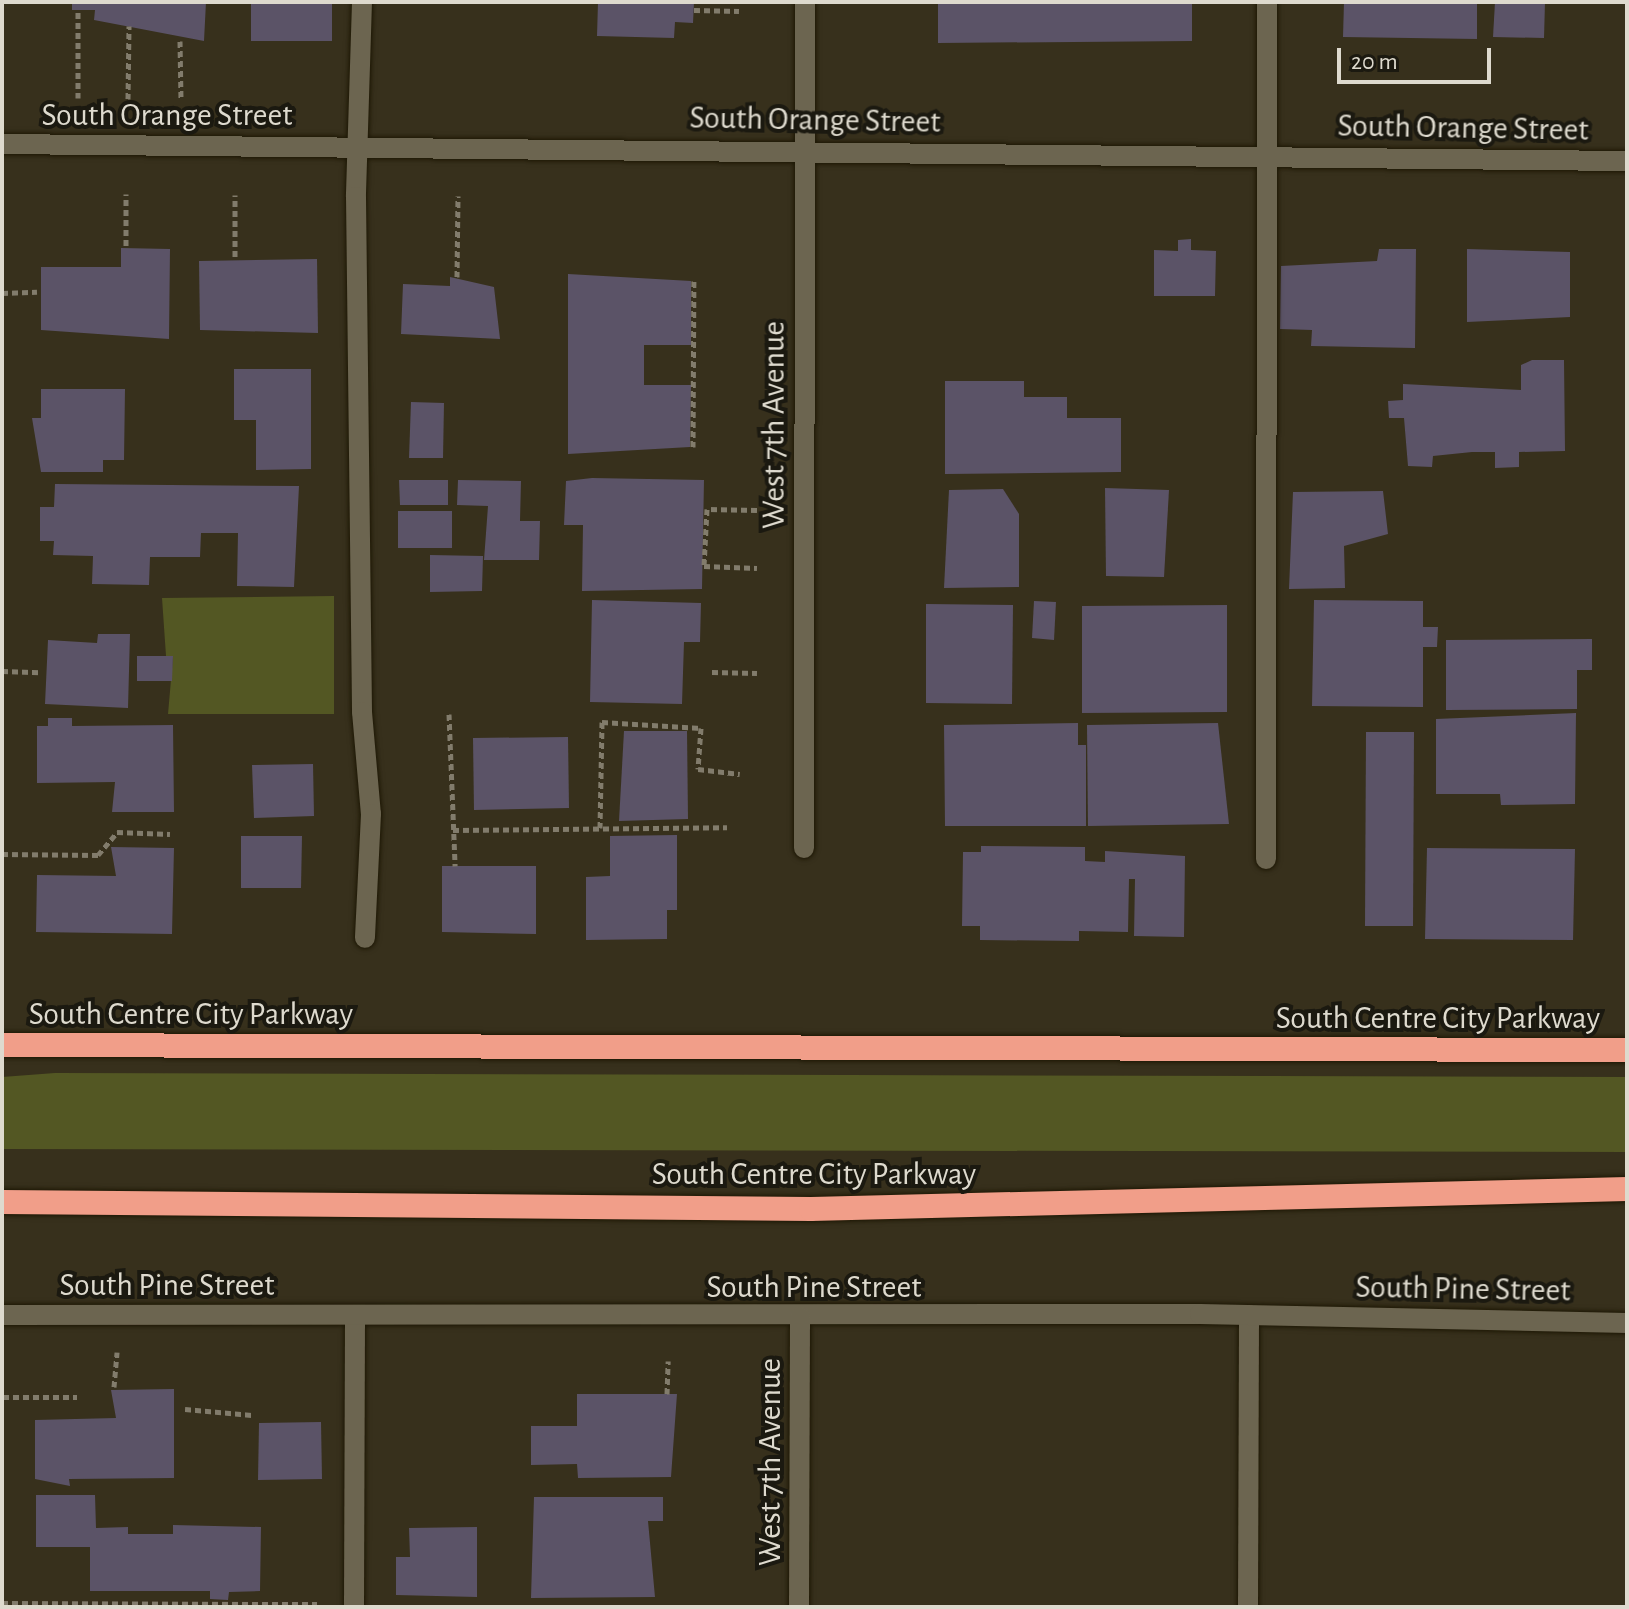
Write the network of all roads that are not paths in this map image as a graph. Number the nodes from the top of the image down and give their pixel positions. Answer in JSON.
{"nodes":[{"id":1,"x":362,"y":2,"type":"edge"},
{"id":2,"x":805,"y":2,"type":"edge"},
{"id":3,"x":1267,"y":2,"type":"edge"},
{"id":4,"x":2,"y":144,"type":"edge"},
{"id":5,"x":359,"y":145,"type":"junction"},
{"id":6,"x":805,"y":150,"type":"junction"},
{"id":7,"x":1270,"y":155,"type":"junction"},
{"id":8,"x":1627,"y":161,"type":"edge"},
{"id":9,"x":804,"y":848,"type":"dead end"},
{"id":10,"x":1266,"y":859,"type":"dead end"},
{"id":11,"x":365,"y":938,"type":"dead end"},
{"id":12,"x":2,"y":1045,"type":"edge"},
{"id":13,"x":1627,"y":1050,"type":"edge"},
{"id":14,"x":1627,"y":1189,"type":"edge"},
{"id":15,"x":2,"y":1202,"type":"edge"},
{"id":16,"x":2,"y":1315,"type":"edge"},
{"id":17,"x":1249,"y":1315,"type":"junction"},
{"id":18,"x":355,"y":1316,"type":"junction"},
{"id":19,"x":800,"y":1317,"type":"junction"},
{"id":20,"x":1627,"y":1323,"type":"edge"},
{"id":21,"x":354,"y":1606,"type":"edge"},
{"id":22,"x":799,"y":1607,"type":"edge"},
{"id":23,"x":1248,"y":1607,"type":"edge"}],
"edges":[{"from":1,"to":5,"type":"street"},
{"from":2,"to":6,"type":"street","name":"West 7th Avenue"},
{"from":3,"to":7,"type":"street"},
{"from":4,"to":5,"type":"street","name":"South Orange Street"},
{"from":5,"to":6,"type":"street","name":"South Orange Street"},
{"from":5,"to":11,"type":"street"},
{"from":6,"to":7,"type":"street","name":"South Orange Street"},
{"from":6,"to":9,"type":"street","name":"West 7th Avenue"},
{"from":7,"to":8,"type":"street","name":"South Orange Street"},
{"from":7,"to":10,"type":"street"},
{"from":12,"to":13,"type":"highway","name":"South Centre City Parkway"},
{"from":14,"to":15,"type":"highway","name":"South Centre City Parkway"},
{"from":16,"to":18,"type":"street","name":"South Pine Street"},
{"from":17,"to":19,"type":"street","name":"South Pine Street"},
{"from":17,"to":20,"type":"street","name":"South Pine Street"},
{"from":17,"to":23,"type":"street"},
{"from":18,"to":19,"type":"street","name":"South Pine Street"},
{"from":18,"to":21,"type":"street"},
{"from":19,"to":22,"type":"street","name":"West 7th Avenue"}]}
